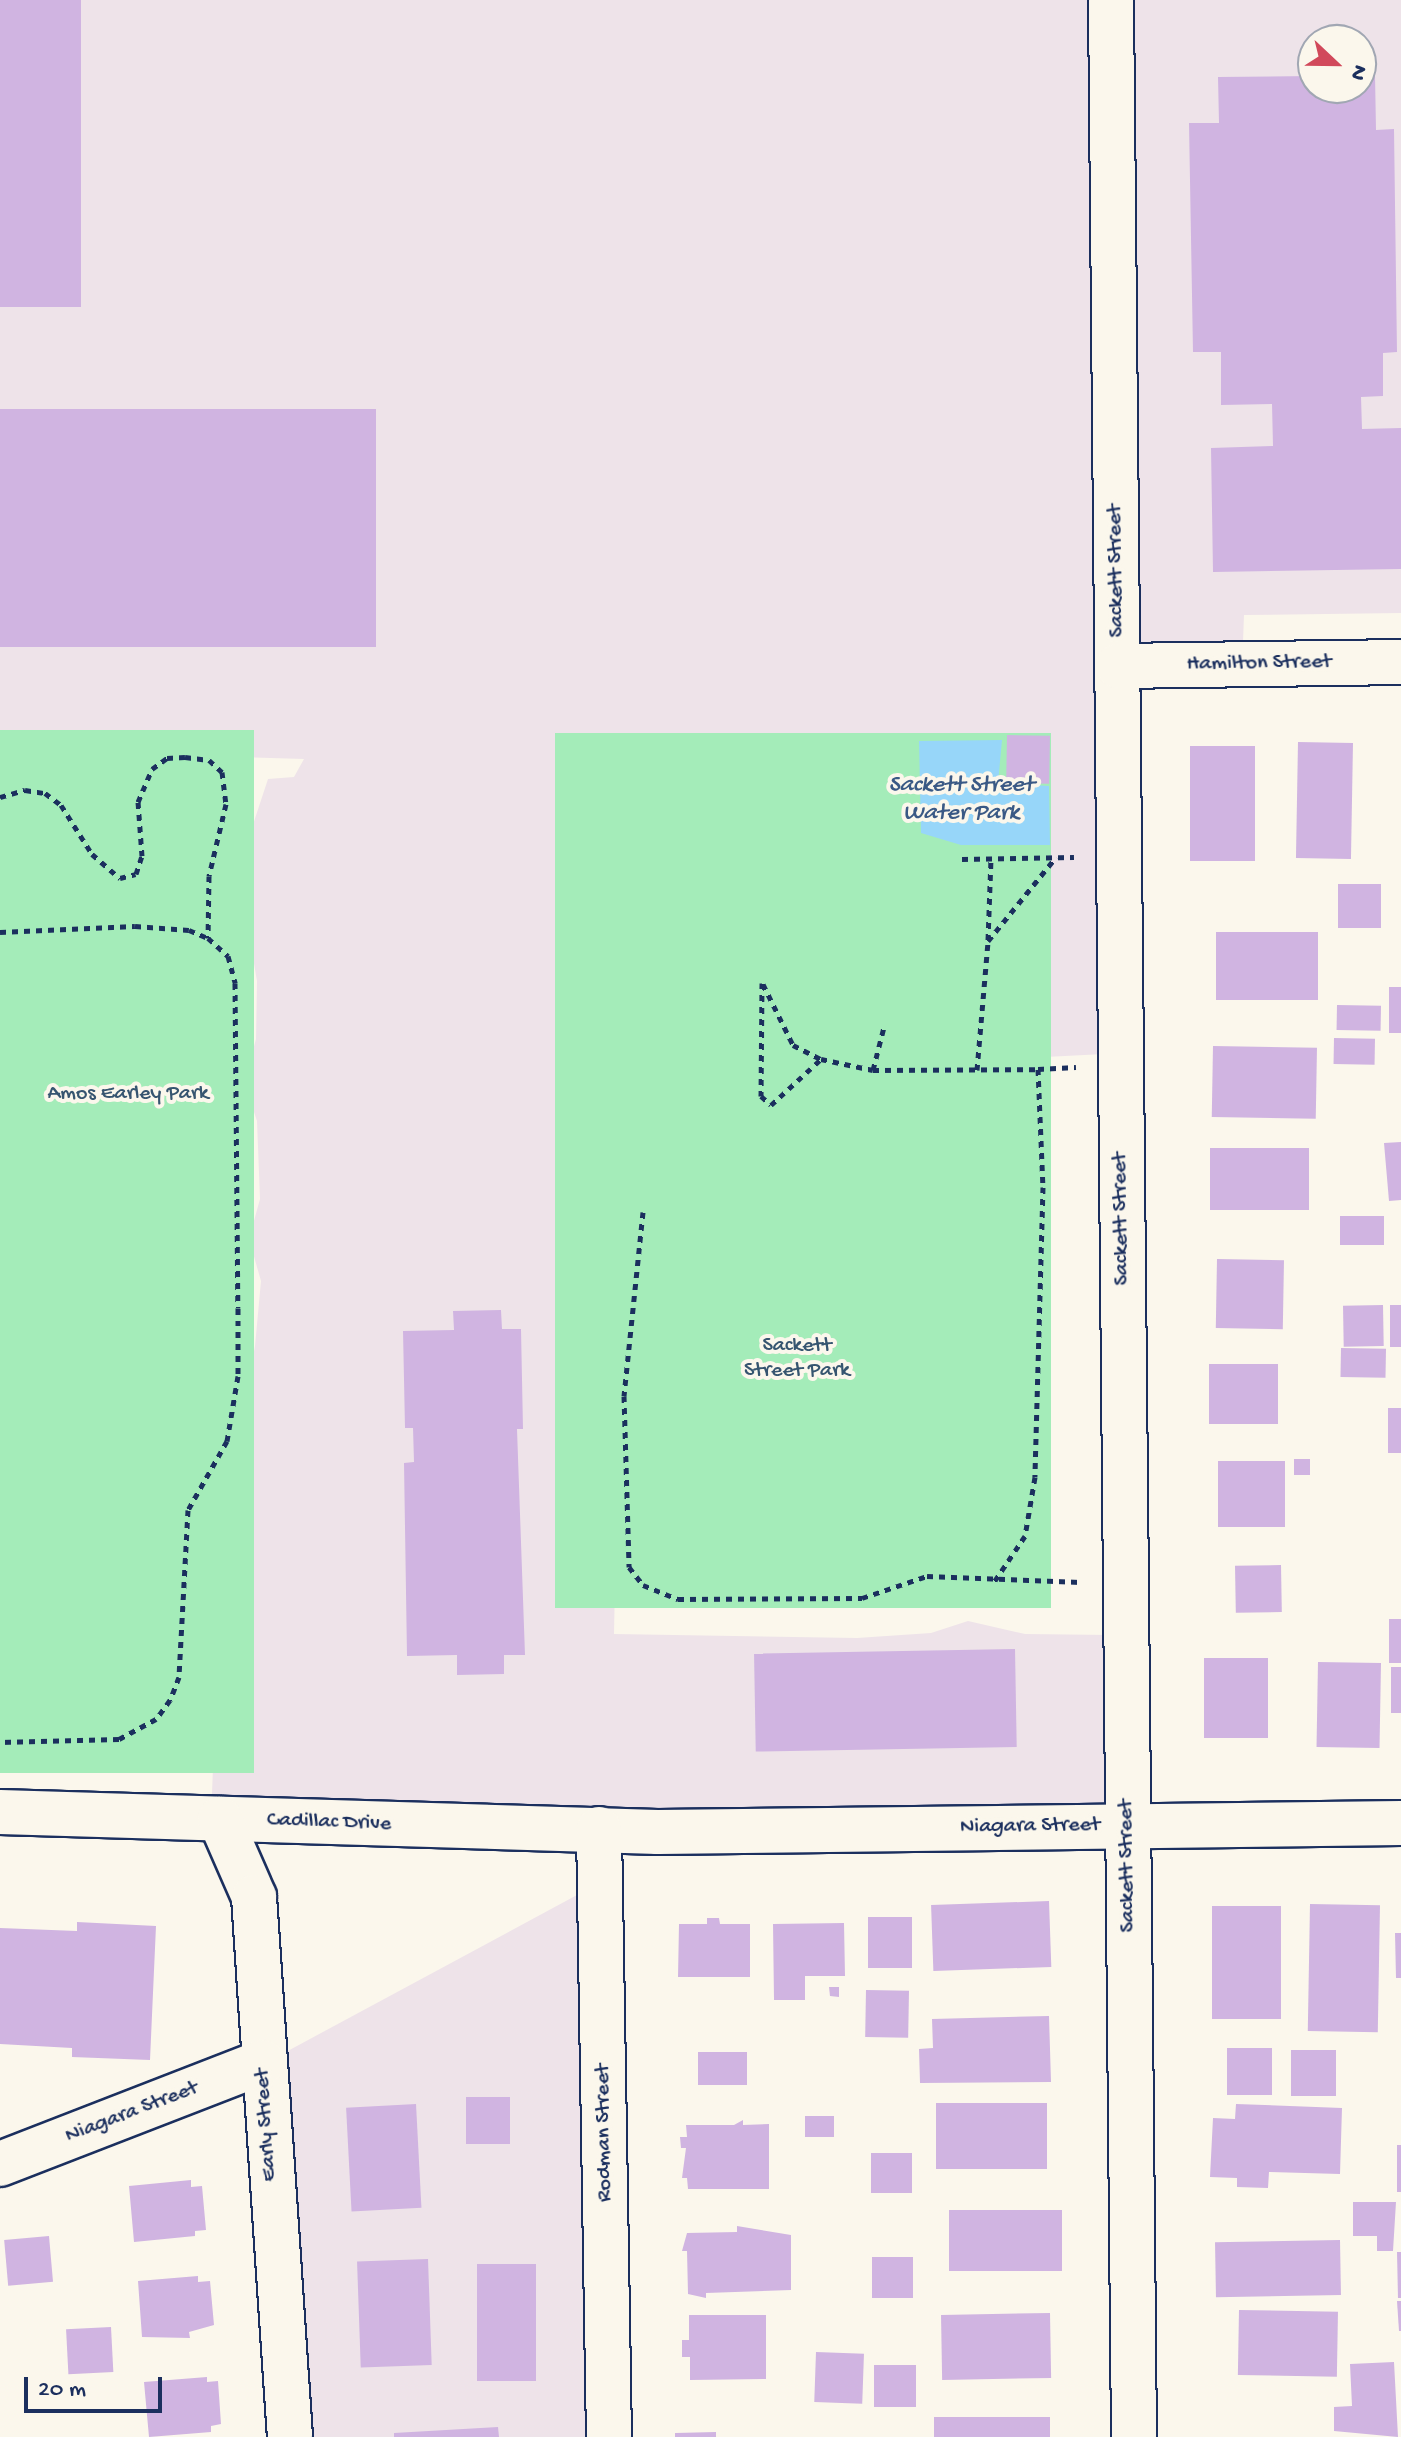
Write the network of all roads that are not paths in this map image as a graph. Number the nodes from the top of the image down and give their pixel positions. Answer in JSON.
{"nodes":[{"id":1,"x":1111,"y":0,"type":"edge"},
{"id":2,"x":1401,"y":662,"type":"edge"},
{"id":3,"x":1118,"y":666,"type":"junction"},
{"id":4,"x":0,"y":1812,"type":"edge"},
{"id":5,"x":220,"y":1819,"type":"junction"},
{"id":6,"x":1401,"y":1823,"type":"edge"},
{"id":7,"x":1128,"y":1826,"type":"junction"},
{"id":8,"x":599,"y":1829,"type":"junction"},
{"id":9,"x":658,"y":1832,"type":"joint"},
{"id":10,"x":263,"y":2062,"type":"junction"},
{"id":11,"x":0,"y":2164,"type":"edge"},
{"id":12,"x":290,"y":2437,"type":"edge"},
{"id":13,"x":609,"y":2437,"type":"edge"},
{"id":14,"x":1134,"y":2437,"type":"edge"}],
"edges":[{"from":1,"to":3,"type":"street","name":"Sackett Street"},
{"from":2,"to":3,"type":"street","name":"Hamilton Street"},
{"from":3,"to":7,"type":"street","name":"Sackett Street"},
{"from":4,"to":5,"type":"street","name":"Cadillac Drive"},
{"from":5,"to":8,"type":"street","name":"Cadillac Drive"},
{"from":5,"to":10,"type":"street","name":"Early Street"},
{"from":6,"to":7,"type":"street","name":"Niagara Street"},
{"from":7,"to":9,"type":"street","name":"Niagara Street"},
{"from":7,"to":14,"type":"street","name":"Sackett Street"},
{"from":8,"to":9,"type":"street","name":"Cadillac Drive"},
{"from":8,"to":13,"type":"street","name":"Rodman Street"},
{"from":10,"to":11,"type":"street","name":"Niagara Street"},
{"from":10,"to":12,"type":"street","name":"Early Street"}]}
